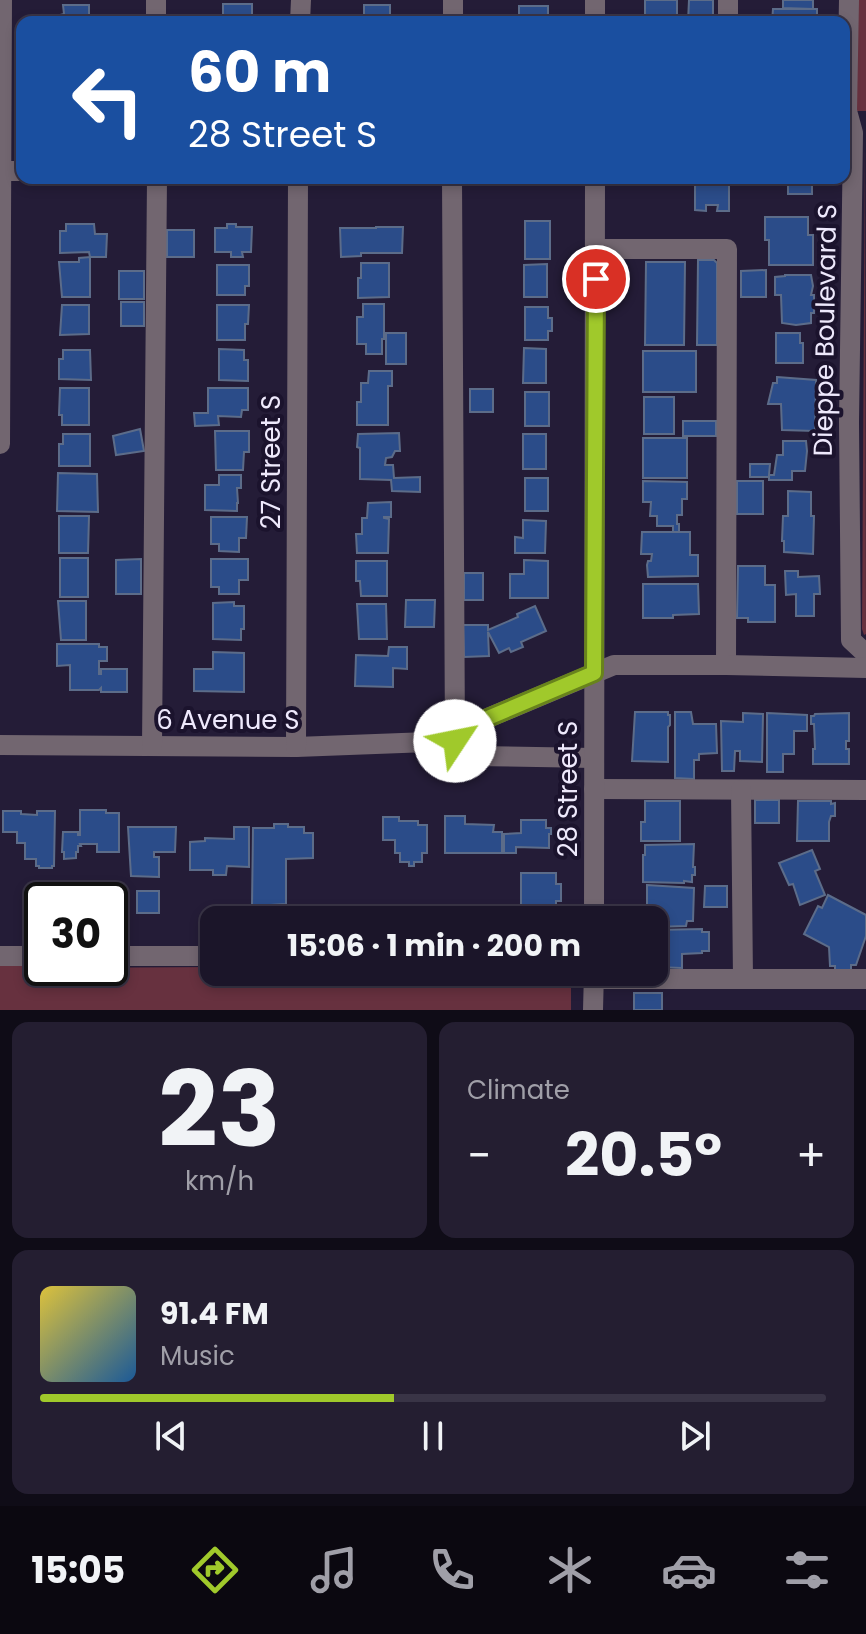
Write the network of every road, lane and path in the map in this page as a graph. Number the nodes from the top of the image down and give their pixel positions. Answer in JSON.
{"nodes":[{"id":1,"x":2,"y":0,"type":"edge"},
{"id":2,"x":850,"y":37,"type":"edge"},
{"id":3,"x":852,"y":111,"type":"edge"},
{"id":4,"x":0,"y":171,"type":"edge"},
{"id":5,"x":157,"y":184,"type":"edge"},
{"id":6,"x":298,"y":184,"type":"edge"},
{"id":7,"x":452,"y":184,"type":"edge"},
{"id":8,"x":595,"y":184,"type":"edge"},
{"id":9,"x":596,"y":249,"type":"junction"},
{"id":10,"x":0,"y":444,"type":"edge"},
{"id":11,"x":866,"y":654,"type":"edge"},
{"id":12,"x":726,"y":665,"type":"junction"},
{"id":13,"x":866,"y":668,"type":"edge"},
{"id":14,"x":594,"y":673,"type":"junction"},
{"id":15,"x":455,"y":741,"type":"junction"},
{"id":16,"x":0,"y":745,"type":"edge"},
{"id":17,"x":152,"y":746,"type":"junction"},
{"id":18,"x":296,"y":747,"type":"junction"},
{"id":19,"x":594,"y":758,"type":"junction"},
{"id":20,"x":594,"y":789,"type":"junction"},
{"id":21,"x":741,"y":790,"type":"junction"},
{"id":22,"x":866,"y":790,"type":"edge"},
{"id":23,"x":594,"y":906,"type":"edge"},
{"id":24,"x":0,"y":956,"type":"edge"},
{"id":25,"x":24,"y":956,"type":"edge"},
{"id":26,"x":128,"y":956,"type":"edge"},
{"id":27,"x":200,"y":956,"type":"edge"},
{"id":28,"x":668,"y":977,"type":"edge"},
{"id":29,"x":743,"y":979,"type":"junction"},
{"id":30,"x":866,"y":979,"type":"edge"},
{"id":31,"x":594,"y":986,"type":"edge"},
{"id":32,"x":593,"y":1010,"type":"edge"}],
"edges":[{"from":1,"to":4,"type":"street"},
{"from":2,"to":3,"type":"street","name":"Dieppe Boulevard S"},
{"from":3,"to":11,"type":"street","name":"Dieppe Boulevard S"},
{"from":4,"to":10,"type":"street"},
{"from":5,"to":17,"type":"street"},
{"from":6,"to":18,"type":"street","name":"27 Street S"},
{"from":7,"to":15,"type":"street"},
{"from":8,"to":9,"type":"street","name":"28 Street S"},
{"from":9,"to":12,"type":"street"},
{"from":9,"to":14,"type":"street","name":"28 Street S"},
{"from":12,"to":13,"type":"street"},
{"from":12,"to":14,"type":"street"},
{"from":14,"to":15,"type":"street"},
{"from":14,"to":19,"type":"street","name":"28 Street S"},
{"from":15,"to":18,"type":"street","name":"6 Avenue S"},
{"from":15,"to":19,"type":"street","name":"6 Avenue S"},
{"from":16,"to":17,"type":"street","name":"6 Avenue S"},
{"from":17,"to":18,"type":"street","name":"6 Avenue S"},
{"from":19,"to":20,"type":"street","name":"28 Street S"},
{"from":20,"to":21,"type":"street"},
{"from":20,"to":23,"type":"street","name":"28 Street S"},
{"from":21,"to":22,"type":"street"},
{"from":21,"to":29,"type":"street"},
{"from":24,"to":25,"type":"street"},
{"from":26,"to":27,"type":"street"},
{"from":28,"to":29,"type":"street"},
{"from":29,"to":30,"type":"street"},
{"from":31,"to":32,"type":"street"}]}
